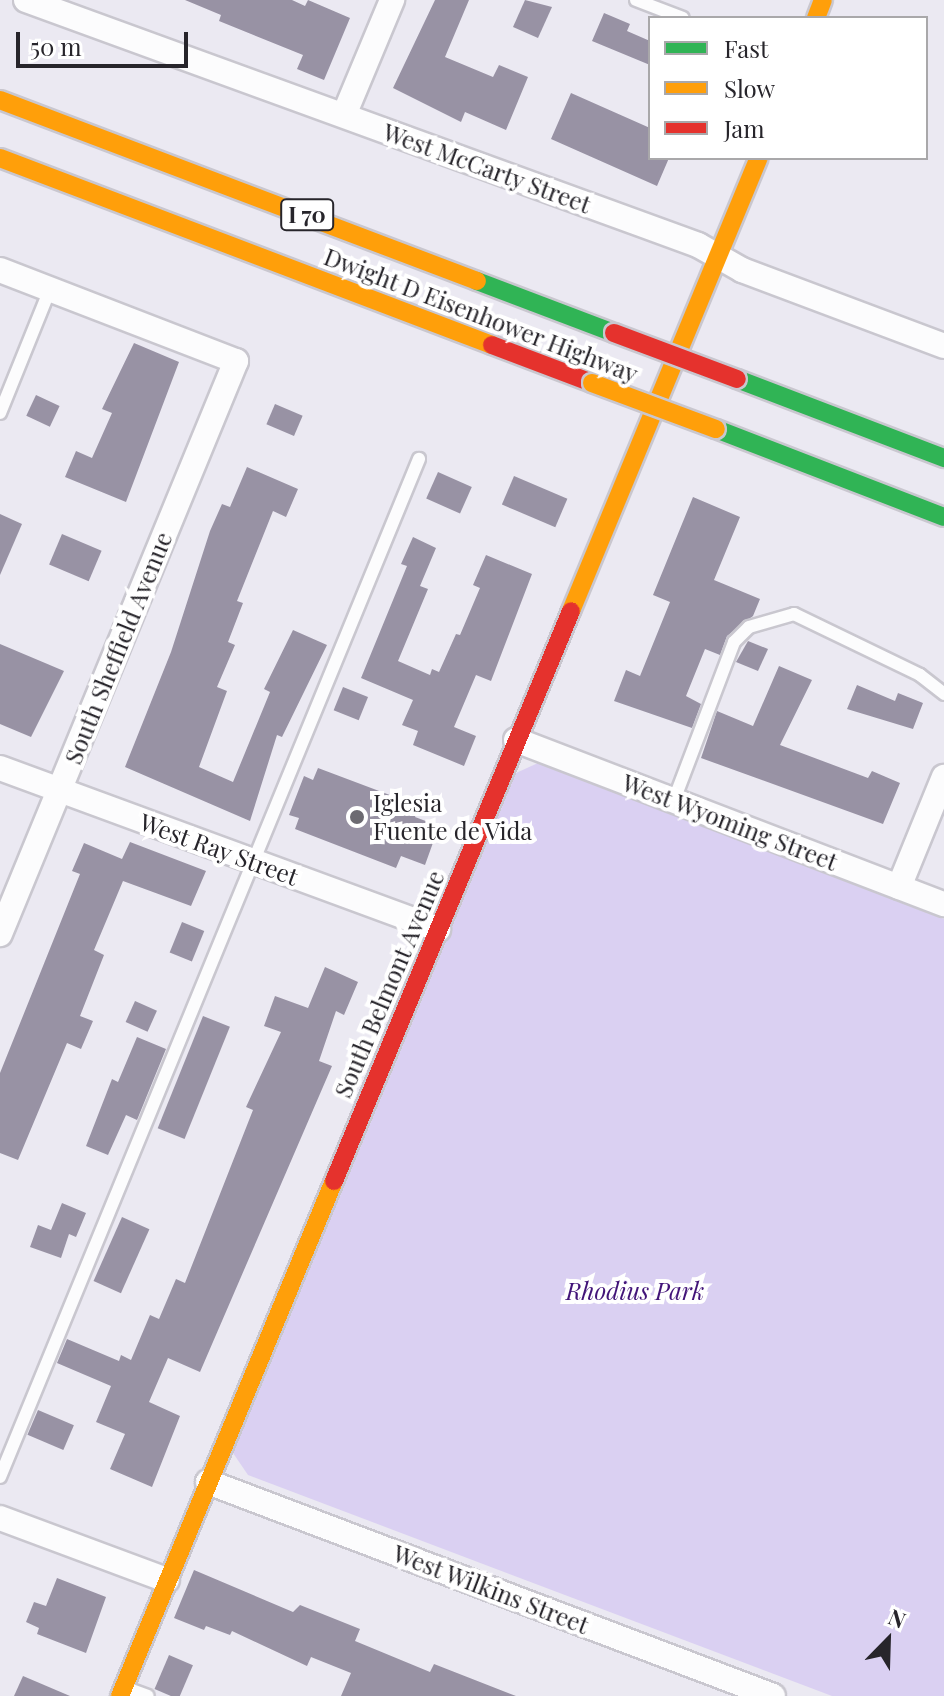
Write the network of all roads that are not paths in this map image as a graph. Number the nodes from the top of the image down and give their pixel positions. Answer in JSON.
{"nodes":[{"id":1,"x":26,"y":0,"type":"edge"},
{"id":2,"x":392,"y":0,"type":"edge"},
{"id":3,"x":636,"y":0,"type":"edge"},
{"id":4,"x":678,"y":16,"type":"edge"},
{"id":5,"x":0,"y":100,"type":"edge"},
{"id":6,"x":344,"y":115,"type":"junction"},
{"id":7,"x":0,"y":158,"type":"edge"},
{"id":8,"x":758,"y":160,"type":"edge"},
{"id":9,"x":719,"y":258,"type":"junction"},
{"id":10,"x":0,"y":270,"type":"edge"},
{"id":11,"x":50,"y":289,"type":"junction"},
{"id":12,"x":944,"y":346,"type":"edge"},
{"id":13,"x":0,"y":413,"type":"edge"},
{"id":14,"x":944,"y":458,"type":"edge"},
{"id":15,"x":419,"y":459,"type":"dead end"},
{"id":16,"x":944,"y":517,"type":"edge"},
{"id":17,"x":944,"y":694,"type":"edge"},
{"id":18,"x":516,"y":740,"type":"junction"},
{"id":19,"x":0,"y":768,"type":"edge"},
{"id":20,"x":944,"y":777,"type":"edge"},
{"id":21,"x":59,"y":790,"type":"junction"},
{"id":22,"x":674,"y":800,"type":"junction"},
{"id":23,"x":257,"y":863,"type":"junction"},
{"id":24,"x":899,"y":887,"type":"junction"},
{"id":25,"x":944,"y":904,"type":"edge"},
{"id":26,"x":438,"y":929,"type":"junction"},
{"id":27,"x":0,"y":934,"type":"edge"},
{"id":28,"x":0,"y":1477,"type":"edge"},
{"id":29,"x":208,"y":1482,"type":"junction"},
{"id":30,"x":0,"y":1518,"type":"edge"},
{"id":31,"x":167,"y":1580,"type":"junction"},
{"id":32,"x":121,"y":1692,"type":"edge"},
{"id":33,"x":148,"y":1696,"type":"edge"},
{"id":34,"x":773,"y":1696,"type":"edge"}],
"edges":[{"from":1,"to":6,"type":"street","name":"West McCarty Street"},
{"from":2,"to":6,"type":"street"},
{"from":3,"to":4,"type":"lane"},
{"from":5,"to":14,"type":"main road","name":"Dwight D Eisenhower Highway","number":"I 70","bridge":true},
{"from":6,"to":9,"type":"street","name":"West McCarty Street"},
{"from":7,"to":16,"type":"main road","name":"Dwight D Eisenhower Highway","number":"I 70","bridge":true},
{"from":8,"to":9,"type":"main road","name":"South Belmont Avenue"},
{"from":9,"to":12,"type":"street","name":"West McCarty Street"},
{"from":9,"to":18,"type":"main road","name":"South Belmont Avenue"},
{"from":10,"to":11,"type":"street"},
{"from":11,"to":13,"type":"lane"},
{"from":11,"to":21,"type":"street","name":"South Sheffield Avenue"},
{"from":15,"to":23,"type":"lane"},
{"from":17,"to":22,"type":"lane"},
{"from":18,"to":22,"type":"street","name":"West Wyoming Street"},
{"from":18,"to":26,"type":"main road","name":"South Belmont Avenue"},
{"from":19,"to":21,"type":"street","name":"West Ray Street"},
{"from":20,"to":24,"type":"street"},
{"from":21,"to":23,"type":"street","name":"West Ray Street"},
{"from":21,"to":27,"type":"street","name":"South Sheffield Avenue"},
{"from":22,"to":24,"type":"street","name":"West Wyoming Street"},
{"from":23,"to":26,"type":"street","name":"West Ray Street"},
{"from":23,"to":28,"type":"lane"},
{"from":24,"to":25,"type":"street","name":"West Wyoming Street"},
{"from":26,"to":29,"type":"main road","name":"South Belmont Avenue"},
{"from":29,"to":31,"type":"main road","name":"South Belmont Avenue"},
{"from":29,"to":34,"type":"street","name":"West Wilkins Street"},
{"from":30,"to":31,"type":"street"},
{"from":31,"to":32,"type":"main road","name":"South Belmont Avenue"},
{"from":32,"to":33,"type":"lane"}]}
